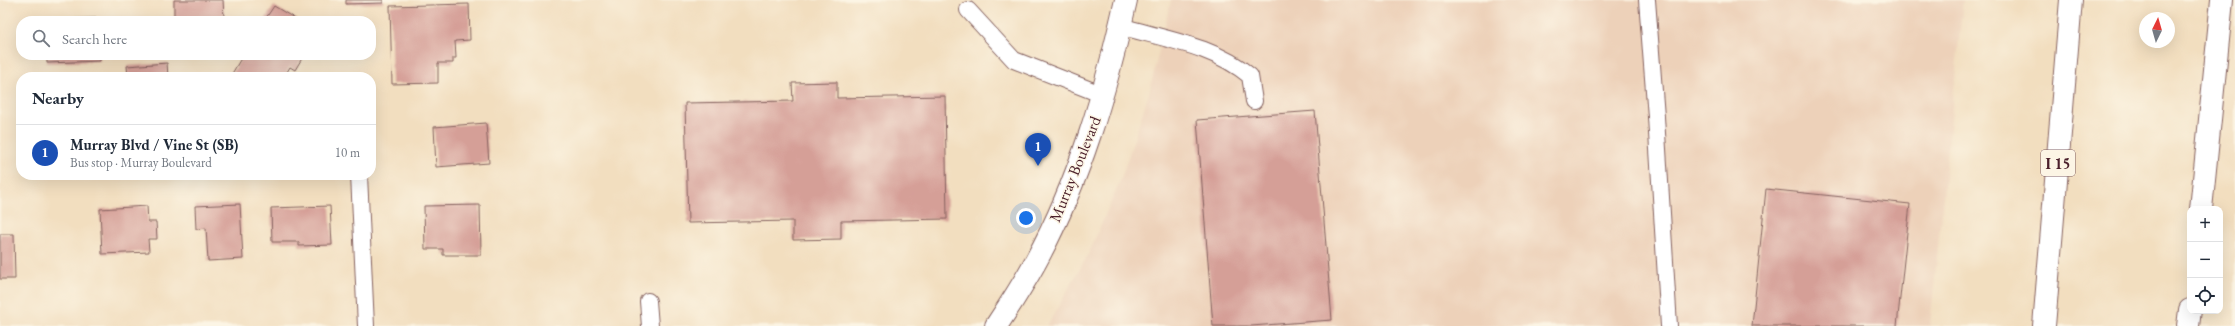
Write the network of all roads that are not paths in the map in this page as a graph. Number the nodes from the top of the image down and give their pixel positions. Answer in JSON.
{"nodes":[{"id":1,"x":1126,"y":0,"type":"edge"},
{"id":2,"x":1647,"y":0,"type":"edge"},
{"id":3,"x":2072,"y":0,"type":"edge"},
{"id":4,"x":2222,"y":0,"type":"edge"},
{"id":5,"x":968,"y":10,"type":"dead end"},
{"id":6,"x":1120,"y":26,"type":"junction"},
{"id":7,"x":1103,"y":95,"type":"junction"},
{"id":8,"x":1254,"y":101,"type":"dead end"},
{"id":9,"x":359,"y":180,"type":"edge"},
{"id":10,"x":2201,"y":206,"type":"edge"},
{"id":11,"x":648,"y":301,"type":"dead end"},
{"id":12,"x":2190,"y":314,"type":"edge"},
{"id":13,"x":366,"y":326,"type":"edge"},
{"id":14,"x":650,"y":326,"type":"edge"},
{"id":15,"x":996,"y":326,"type":"edge"},
{"id":16,"x":1669,"y":326,"type":"edge"},
{"id":17,"x":2044,"y":326,"type":"edge"},
{"id":18,"x":2188,"y":326,"type":"edge"}],
"edges":[{"from":1,"to":6,"type":"main road","name":"Murray Boulevard"},
{"from":2,"to":16,"type":"lane"},
{"from":3,"to":17,"type":"main road","number":"I 15"},
{"from":4,"to":10,"type":"main road"},
{"from":5,"to":7,"type":"lane"},
{"from":6,"to":7,"type":"main road","name":"Murray Boulevard"},
{"from":6,"to":8,"type":"lane"},
{"from":7,"to":15,"type":"main road","name":"Murray Boulevard"},
{"from":9,"to":13,"type":"lane"},
{"from":11,"to":14,"type":"lane"},
{"from":12,"to":18,"type":"main road"}]}
